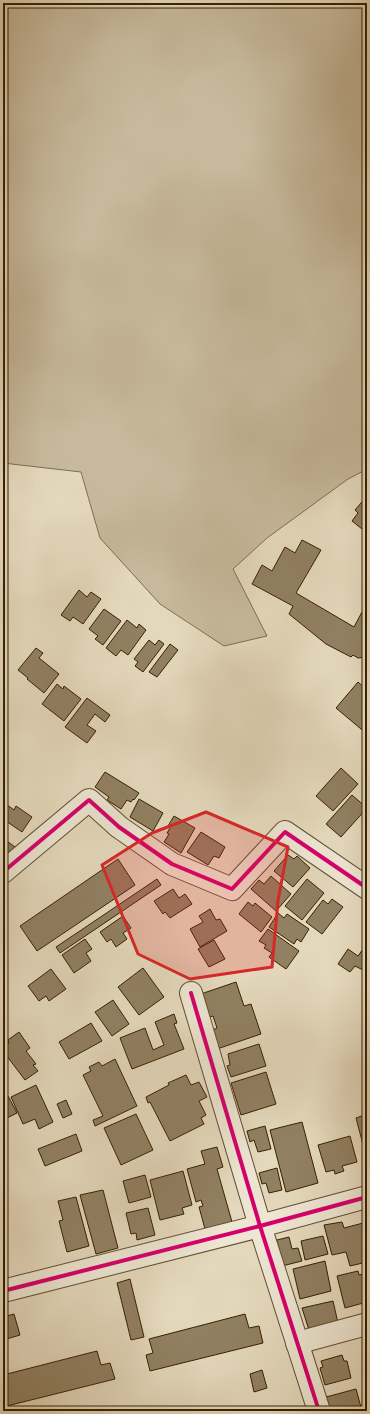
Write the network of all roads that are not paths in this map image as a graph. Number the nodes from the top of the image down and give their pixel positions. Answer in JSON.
{"nodes":[{"id":1,"x":3,"y":872,"type":"edge"},
{"id":2,"x":367,"y":888,"type":"edge"},
{"id":3,"x":191,"y":993,"type":"dead end"},
{"id":4,"x":367,"y":1197,"type":"edge"},
{"id":5,"x":260,"y":1226,"type":"junction"},
{"id":6,"x":3,"y":1291,"type":"edge"},
{"id":7,"x":367,"y":1324,"type":"edge"},
{"id":8,"x":297,"y":1343,"type":"junction"},
{"id":9,"x":319,"y":1411,"type":"edge"}],
"edges":[{"from":1,"to":2,"type":"street"},
{"from":3,"to":5,"type":"street"},
{"from":4,"to":5,"type":"street"},
{"from":5,"to":6,"type":"street"},
{"from":5,"to":8,"type":"street"},
{"from":7,"to":8,"type":"street"},
{"from":8,"to":9,"type":"street"}]}
